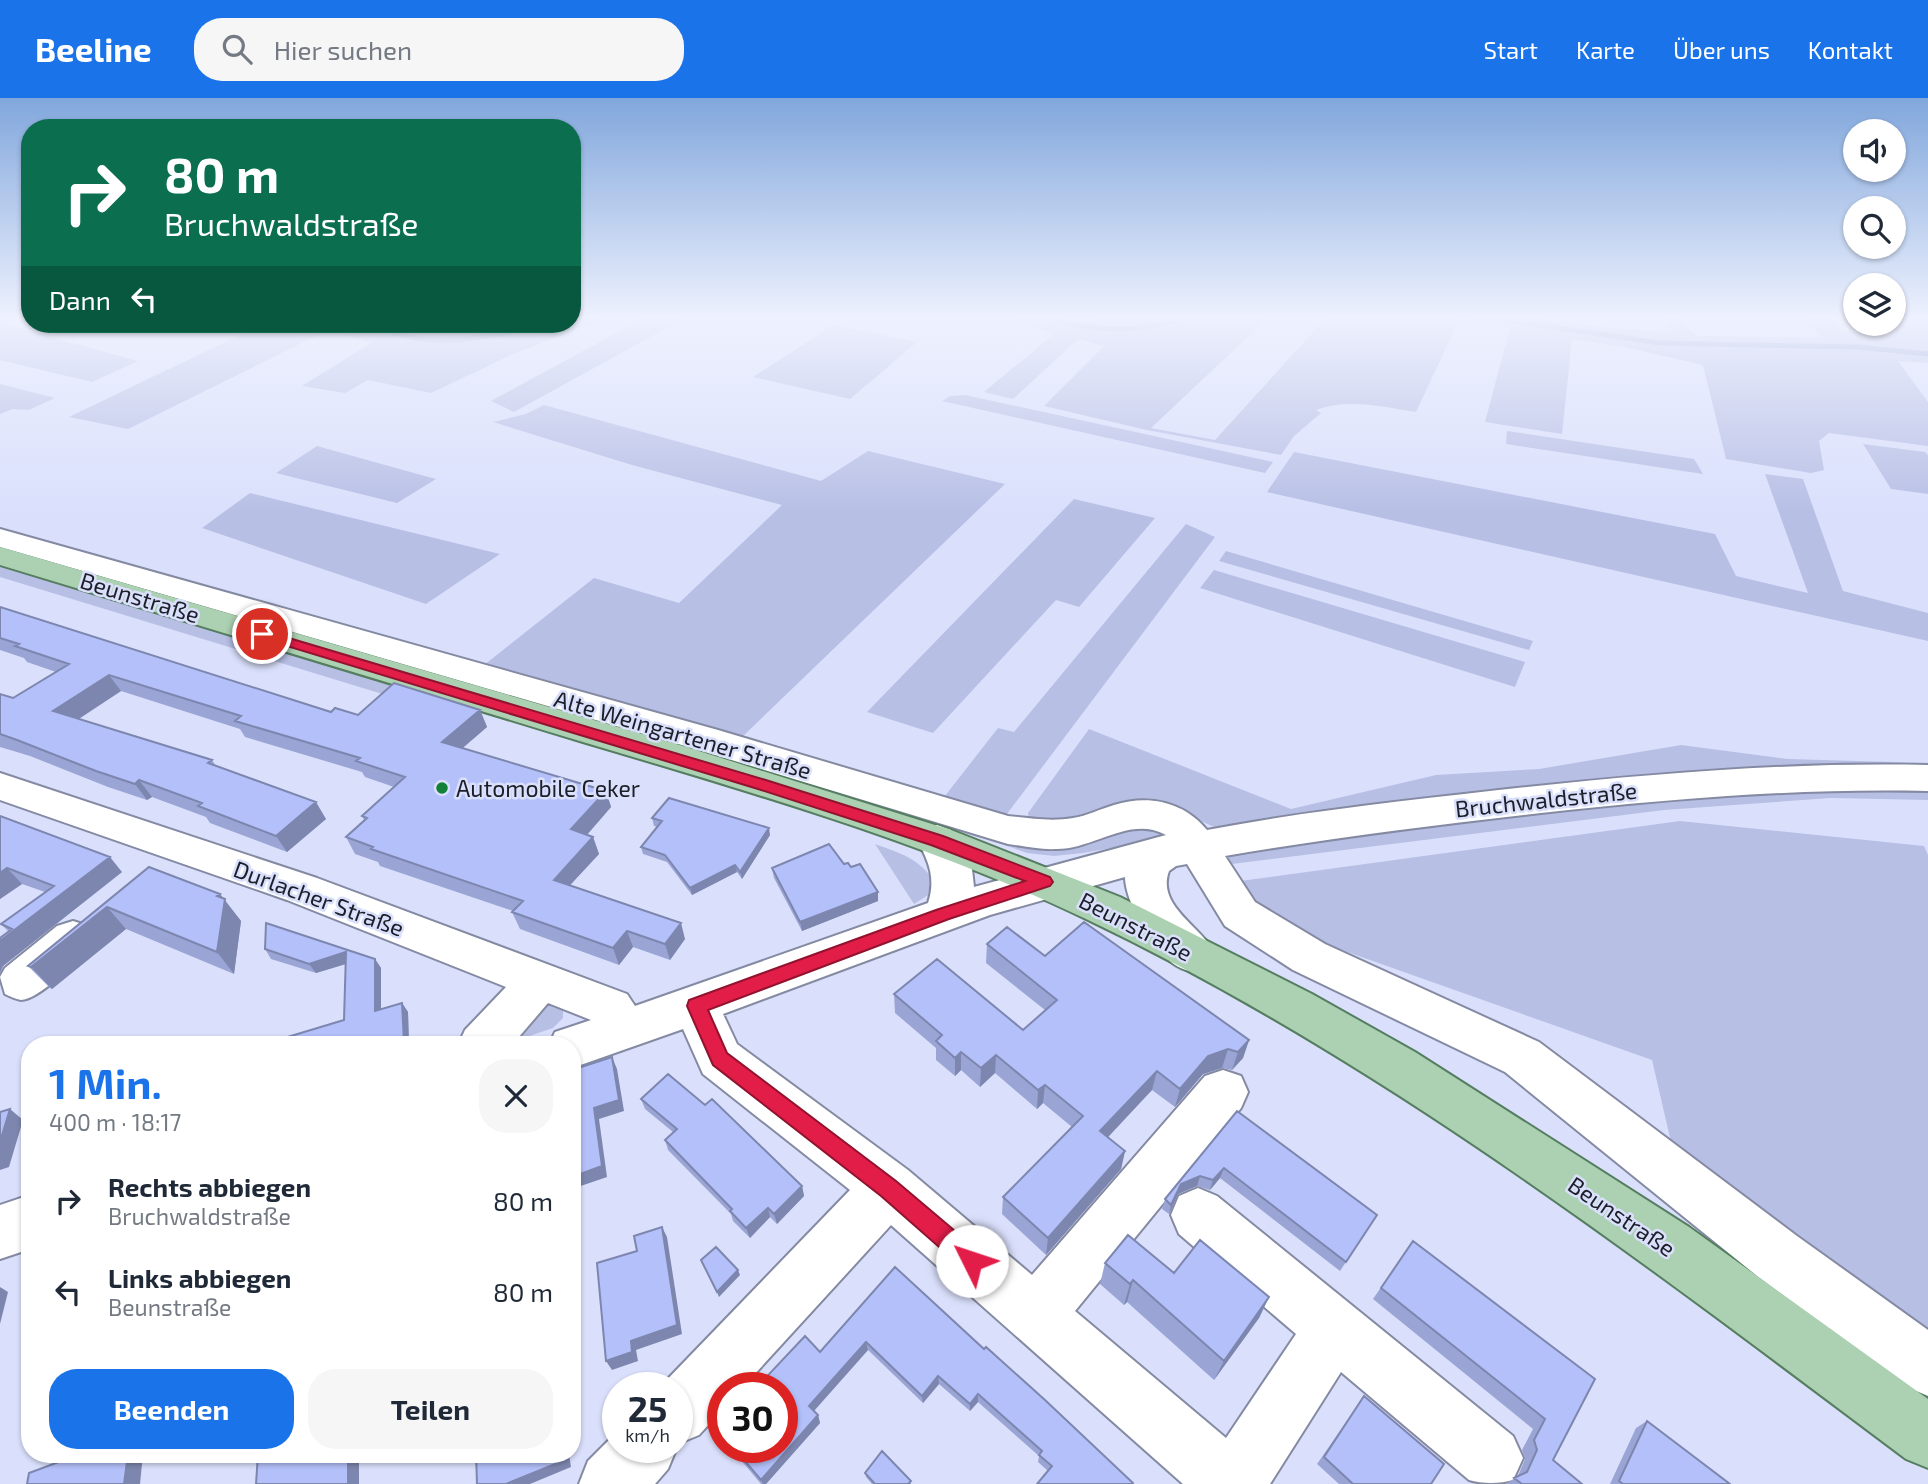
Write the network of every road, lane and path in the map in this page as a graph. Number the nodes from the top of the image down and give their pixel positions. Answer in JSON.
{"nodes":[{"id":1,"x":0,"y":538,"type":"edge"},
{"id":2,"x":0,"y":556,"type":"edge"},
{"id":3,"x":1928,"y":778,"type":"edge"},
{"id":4,"x":0,"y":786,"type":"edge"},
{"id":5,"x":937,"y":840,"type":"junction"},
{"id":6,"x":1181,"y":847,"type":"junction"},
{"id":7,"x":1044,"y":882,"type":"junction"},
{"id":8,"x":102,"y":914,"type":"edge"},
{"id":9,"x":943,"y":915,"type":"junction"},
{"id":10,"x":1202,"y":959,"type":"junction"},
{"id":11,"x":21,"y":981,"type":"dead end"},
{"id":12,"x":541,"y":981,"type":"junction"},
{"id":13,"x":696,"y":1006,"type":"junction"},
{"id":14,"x":625,"y":1030,"type":"junction"},
{"id":15,"x":490,"y":1036,"type":"edge"},
{"id":16,"x":581,"y":1043,"type":"edge"},
{"id":17,"x":1223,"y":1092,"type":"dead end"},
{"id":18,"x":889,"y":1188,"type":"junction"},
{"id":19,"x":1198,"y":1215,"type":"dead end"},
{"id":20,"x":21,"y":1225,"type":"edge"},
{"id":21,"x":0,"y":1232,"type":"edge"},
{"id":22,"x":1035,"y":1315,"type":"junction"},
{"id":23,"x":1335,"y":1328,"type":"junction"},
{"id":24,"x":1928,"y":1366,"type":"edge"},
{"id":25,"x":693,"y":1396,"type":"edge"},
{"id":26,"x":1928,"y":1437,"type":"edge"},
{"id":27,"x":1491,"y":1458,"type":"dead end"},
{"id":28,"x":631,"y":1463,"type":"edge"},
{"id":29,"x":611,"y":1484,"type":"edge"},
{"id":30,"x":1232,"y":1484,"type":"edge"}],
"edges":[{"from":1,"to":6,"type":"street","name":"Alte Weingartener Straße"},
{"from":2,"to":5,"type":"main road","name":"Beunstraße"},
{"from":3,"to":6,"type":"street","name":"Bruchwaldstraße"},
{"from":4,"to":12,"type":"street","name":"Durlacher Straße"},
{"from":5,"to":7,"type":"main road","name":"Beunstraße"},
{"from":5,"to":9,"type":"street"},
{"from":6,"to":7,"type":"street","name":"Bruchwaldstraße"},
{"from":6,"to":10,"type":"street"},
{"from":6,"to":24,"type":"street","name":"Alte Weingartener Straße"},
{"from":7,"to":9,"type":"street","name":"Bruchwaldstraße"},
{"from":7,"to":10,"type":"main road","name":"Beunstraße"},
{"from":8,"to":11,"type":"street"},
{"from":9,"to":13,"type":"street","name":"Bruchwaldstraße"},
{"from":10,"to":26,"type":"main road","name":"Beunstraße"},
{"from":12,"to":14,"type":"street","name":"Durlacher Straße"},
{"from":12,"to":15,"type":"street"},
{"from":13,"to":14,"type":"street","name":"Bruchwaldstraße"},
{"from":13,"to":18,"type":"street"},
{"from":14,"to":16,"type":"street","name":"Bruchwaldstraße"},
{"from":17,"to":22,"type":"street"},
{"from":18,"to":22,"type":"street"},
{"from":18,"to":25,"type":"street"},
{"from":19,"to":23,"type":"street"},
{"from":20,"to":21,"type":"street"},
{"from":22,"to":30,"type":"street"},
{"from":23,"to":27,"type":"street"},
{"from":23,"to":30,"type":"street"},
{"from":28,"to":29,"type":"street"}]}
